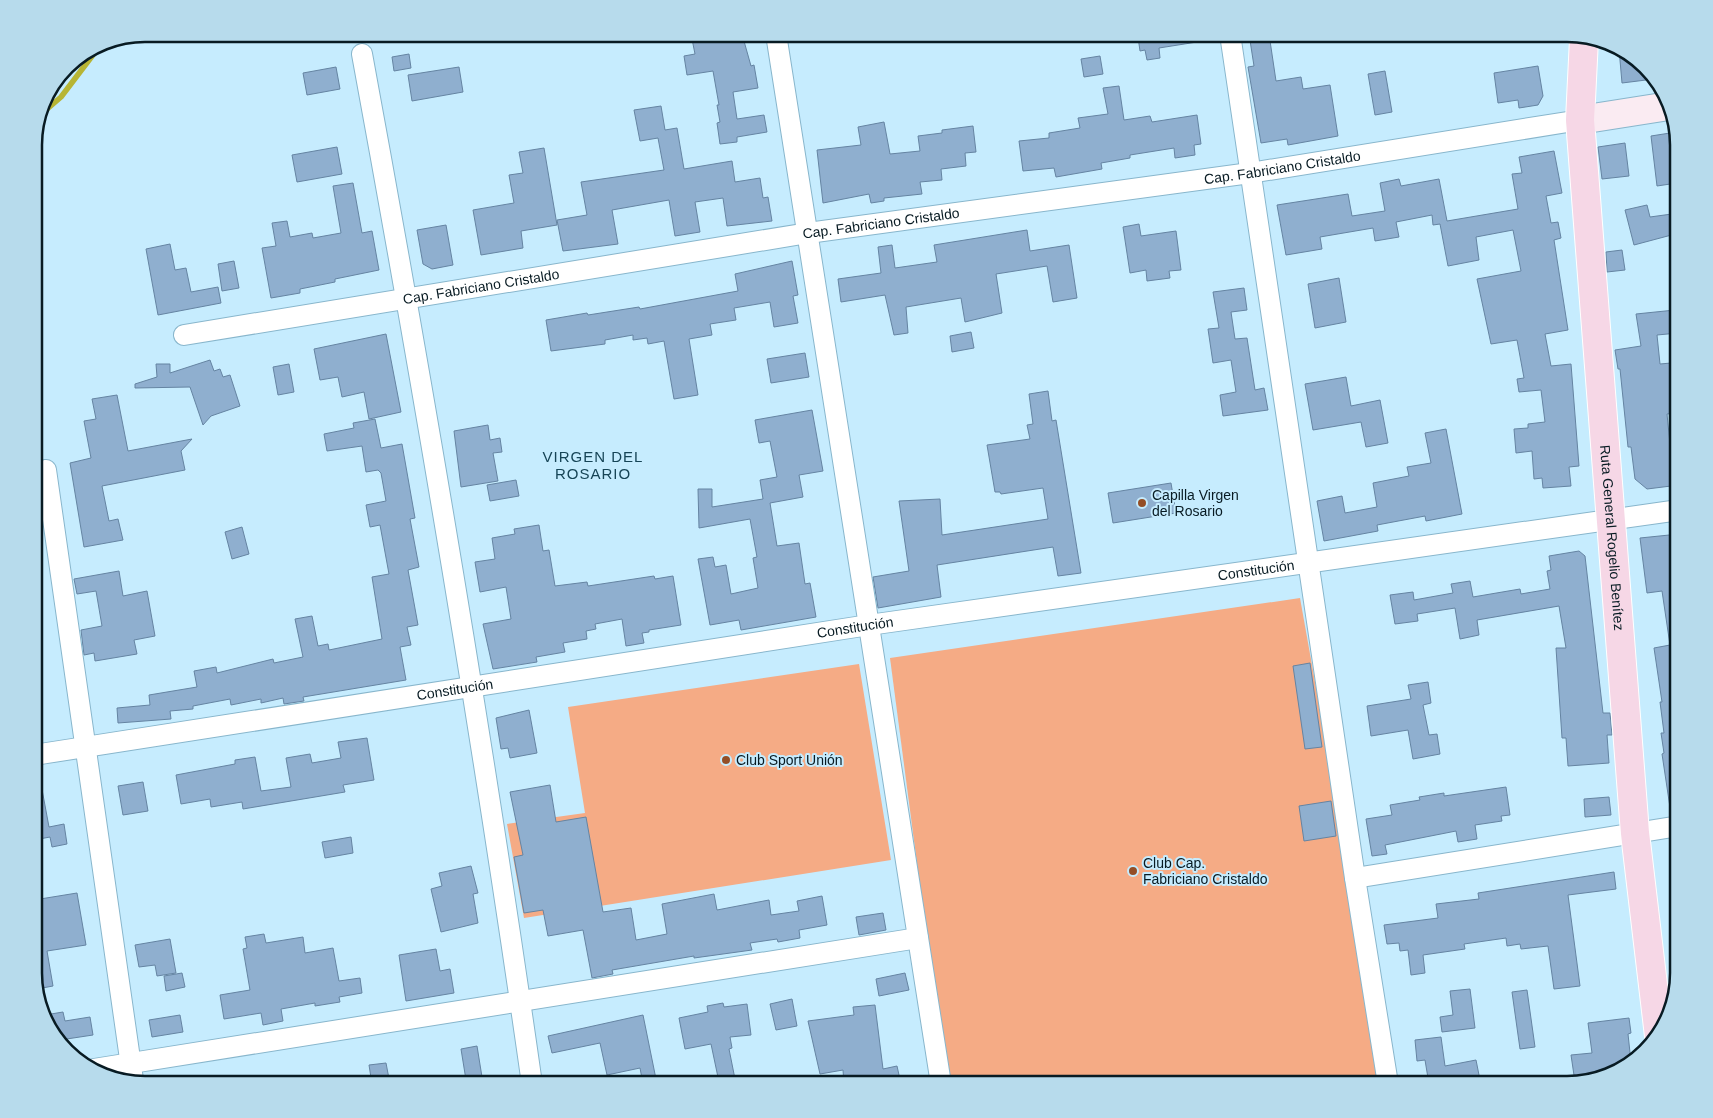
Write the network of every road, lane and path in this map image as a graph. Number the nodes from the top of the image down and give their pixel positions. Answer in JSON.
{"nodes":[{"id":1,"x":1231,"y":42,"type":"edge"},
{"id":2,"x":777,"y":43,"type":"edge"},
{"id":3,"x":1584,"y":44,"type":"edge"},
{"id":4,"x":362,"y":54,"type":"dead end"},
{"id":5,"x":1663,"y":107,"type":"edge"},
{"id":6,"x":1580,"y":120,"type":"junction"},
{"id":7,"x":1250,"y":173,"type":"junction"},
{"id":8,"x":808,"y":233,"type":"junction"},
{"id":9,"x":407,"y":298,"type":"junction"},
{"id":10,"x":184,"y":335,"type":"dead end"},
{"id":11,"x":46,"y":470,"type":"dead end"},
{"id":12,"x":1670,"y":511,"type":"edge"},
{"id":13,"x":1612,"y":520,"type":"junction"},
{"id":14,"x":1309,"y":564,"type":"junction"},
{"id":15,"x":869,"y":625,"type":"junction"},
{"id":16,"x":472,"y":687,"type":"junction"},
{"id":17,"x":87,"y":747,"type":"junction"},
{"id":18,"x":43,"y":754,"type":"edge"},
{"id":19,"x":1670,"y":827,"type":"edge"},
{"id":20,"x":1635,"y":833,"type":"junction"},
{"id":21,"x":1355,"y":878,"type":"junction"},
{"id":22,"x":918,"y":938,"type":"junction"},
{"id":23,"x":520,"y":1001,"type":"junction"},
{"id":24,"x":1657,"y":1022,"type":"edge"},
{"id":25,"x":113,"y":1070,"type":"edge"},
{"id":26,"x":132,"y":1072,"type":"edge"},
{"id":27,"x":531,"y":1076,"type":"edge"},
{"id":28,"x":940,"y":1076,"type":"edge"},
{"id":29,"x":1387,"y":1076,"type":"edge"}],
"edges":[{"from":1,"to":7,"type":"street"},
{"from":2,"to":8,"type":"street"},
{"from":3,"to":6,"type":"main road","name":"Ruta General Rogelio Benítez"},
{"from":4,"to":9,"type":"street"},
{"from":5,"to":6,"type":"main road"},
{"from":6,"to":7,"type":"street","name":"Cap. Fabriciano Cristaldo"},
{"from":6,"to":13,"type":"main road","name":"Ruta General Rogelio Benítez"},
{"from":7,"to":8,"type":"street","name":"Cap. Fabriciano Cristaldo"},
{"from":7,"to":14,"type":"street"},
{"from":8,"to":9,"type":"street","name":"Cap. Fabriciano Cristaldo"},
{"from":8,"to":15,"type":"street"},
{"from":9,"to":10,"type":"street","name":"Cap. Fabriciano Cristaldo"},
{"from":9,"to":16,"type":"street"},
{"from":11,"to":17,"type":"street"},
{"from":12,"to":13,"type":"street","name":"Constitución"},
{"from":13,"to":14,"type":"street","name":"Constitución"},
{"from":13,"to":20,"type":"main road","name":"Ruta General Rogelio Benítez"},
{"from":14,"to":15,"type":"street","name":"Constitución"},
{"from":14,"to":21,"type":"street"},
{"from":15,"to":16,"type":"street","name":"Constitución"},
{"from":15,"to":22,"type":"street"},
{"from":16,"to":17,"type":"street","name":"Constitución"},
{"from":16,"to":23,"type":"street"},
{"from":17,"to":18,"type":"street","name":"Constitución"},
{"from":17,"to":26,"type":"street"},
{"from":19,"to":20,"type":"street"},
{"from":20,"to":21,"type":"street"},
{"from":20,"to":24,"type":"main road","name":"Ruta General Rogelio Benítez"},
{"from":21,"to":29,"type":"street"},
{"from":22,"to":23,"type":"street"},
{"from":22,"to":28,"type":"street"},
{"from":23,"to":26,"type":"street"},
{"from":23,"to":27,"type":"street"},
{"from":25,"to":26,"type":"street"}]}
